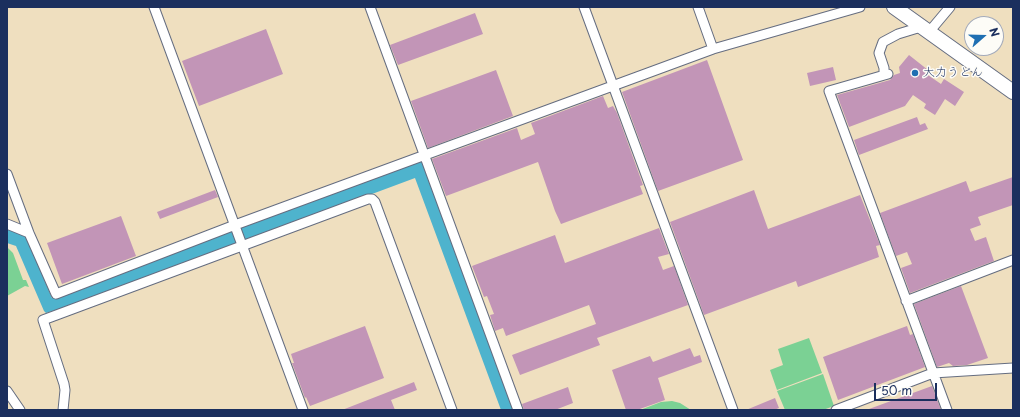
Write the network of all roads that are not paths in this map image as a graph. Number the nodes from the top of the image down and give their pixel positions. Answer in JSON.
{"nodes":[{"id":1,"x":154,"y":7,"type":"edge"},
{"id":2,"x":370,"y":7,"type":"edge"},
{"id":3,"x":584,"y":7,"type":"edge"},
{"id":4,"x":698,"y":7,"type":"edge"},
{"id":5,"x":860,"y":7,"type":"edge"},
{"id":6,"x":894,"y":7,"type":"edge"},
{"id":7,"x":950,"y":7,"type":"edge"},
{"id":8,"x":925,"y":30,"type":"junction"},
{"id":9,"x":713,"y":49,"type":"junction"},
{"id":10,"x":614,"y":86,"type":"junction"},
{"id":11,"x":1013,"y":92,"type":"edge"},
{"id":12,"x":424,"y":156,"type":"junction"},
{"id":13,"x":7,"y":174,"type":"edge"},
{"id":14,"x":7,"y":224,"type":"edge"},
{"id":15,"x":235,"y":225,"type":"junction"},
{"id":16,"x":29,"y":233,"type":"junction"},
{"id":17,"x":242,"y":246,"type":"junction"},
{"id":18,"x":1013,"y":260,"type":"edge"},
{"id":19,"x":906,"y":301,"type":"junction"},
{"id":20,"x":1013,"y":368,"type":"edge"},
{"id":21,"x":933,"y":373,"type":"junction"},
{"id":22,"x":7,"y":391,"type":"edge"},
{"id":23,"x":20,"y":410,"type":"edge"},
{"id":24,"x":63,"y":410,"type":"edge"},
{"id":25,"x":303,"y":410,"type":"edge"},
{"id":26,"x":452,"y":410,"type":"edge"},
{"id":27,"x":518,"y":410,"type":"edge"},
{"id":28,"x":733,"y":410,"type":"edge"},
{"id":29,"x":836,"y":410,"type":"edge"},
{"id":30,"x":947,"y":410,"type":"edge"}],
"edges":[{"from":1,"to":15,"type":"street"},
{"from":2,"to":12,"type":"street"},
{"from":3,"to":10,"type":"street"},
{"from":4,"to":9,"type":"street"},
{"from":5,"to":9,"type":"street"},
{"from":6,"to":8,"type":"highway"},
{"from":7,"to":8,"type":"street"},
{"from":8,"to":11,"type":"highway"},
{"from":8,"to":19,"type":"street"},
{"from":9,"to":10,"type":"street"},
{"from":10,"to":12,"type":"street"},
{"from":10,"to":28,"type":"street"},
{"from":12,"to":15,"type":"street"},
{"from":12,"to":27,"type":"street"},
{"from":13,"to":16,"type":"street"},
{"from":14,"to":16,"type":"street"},
{"from":15,"to":16,"type":"street"},
{"from":15,"to":17,"type":"street"},
{"from":17,"to":24,"type":"street"},
{"from":17,"to":25,"type":"street"},
{"from":17,"to":26,"type":"street"},
{"from":18,"to":19,"type":"street"},
{"from":19,"to":21,"type":"street"},
{"from":20,"to":21,"type":"street"},
{"from":21,"to":29,"type":"street"},
{"from":21,"to":30,"type":"street"},
{"from":22,"to":23,"type":"street"}]}
